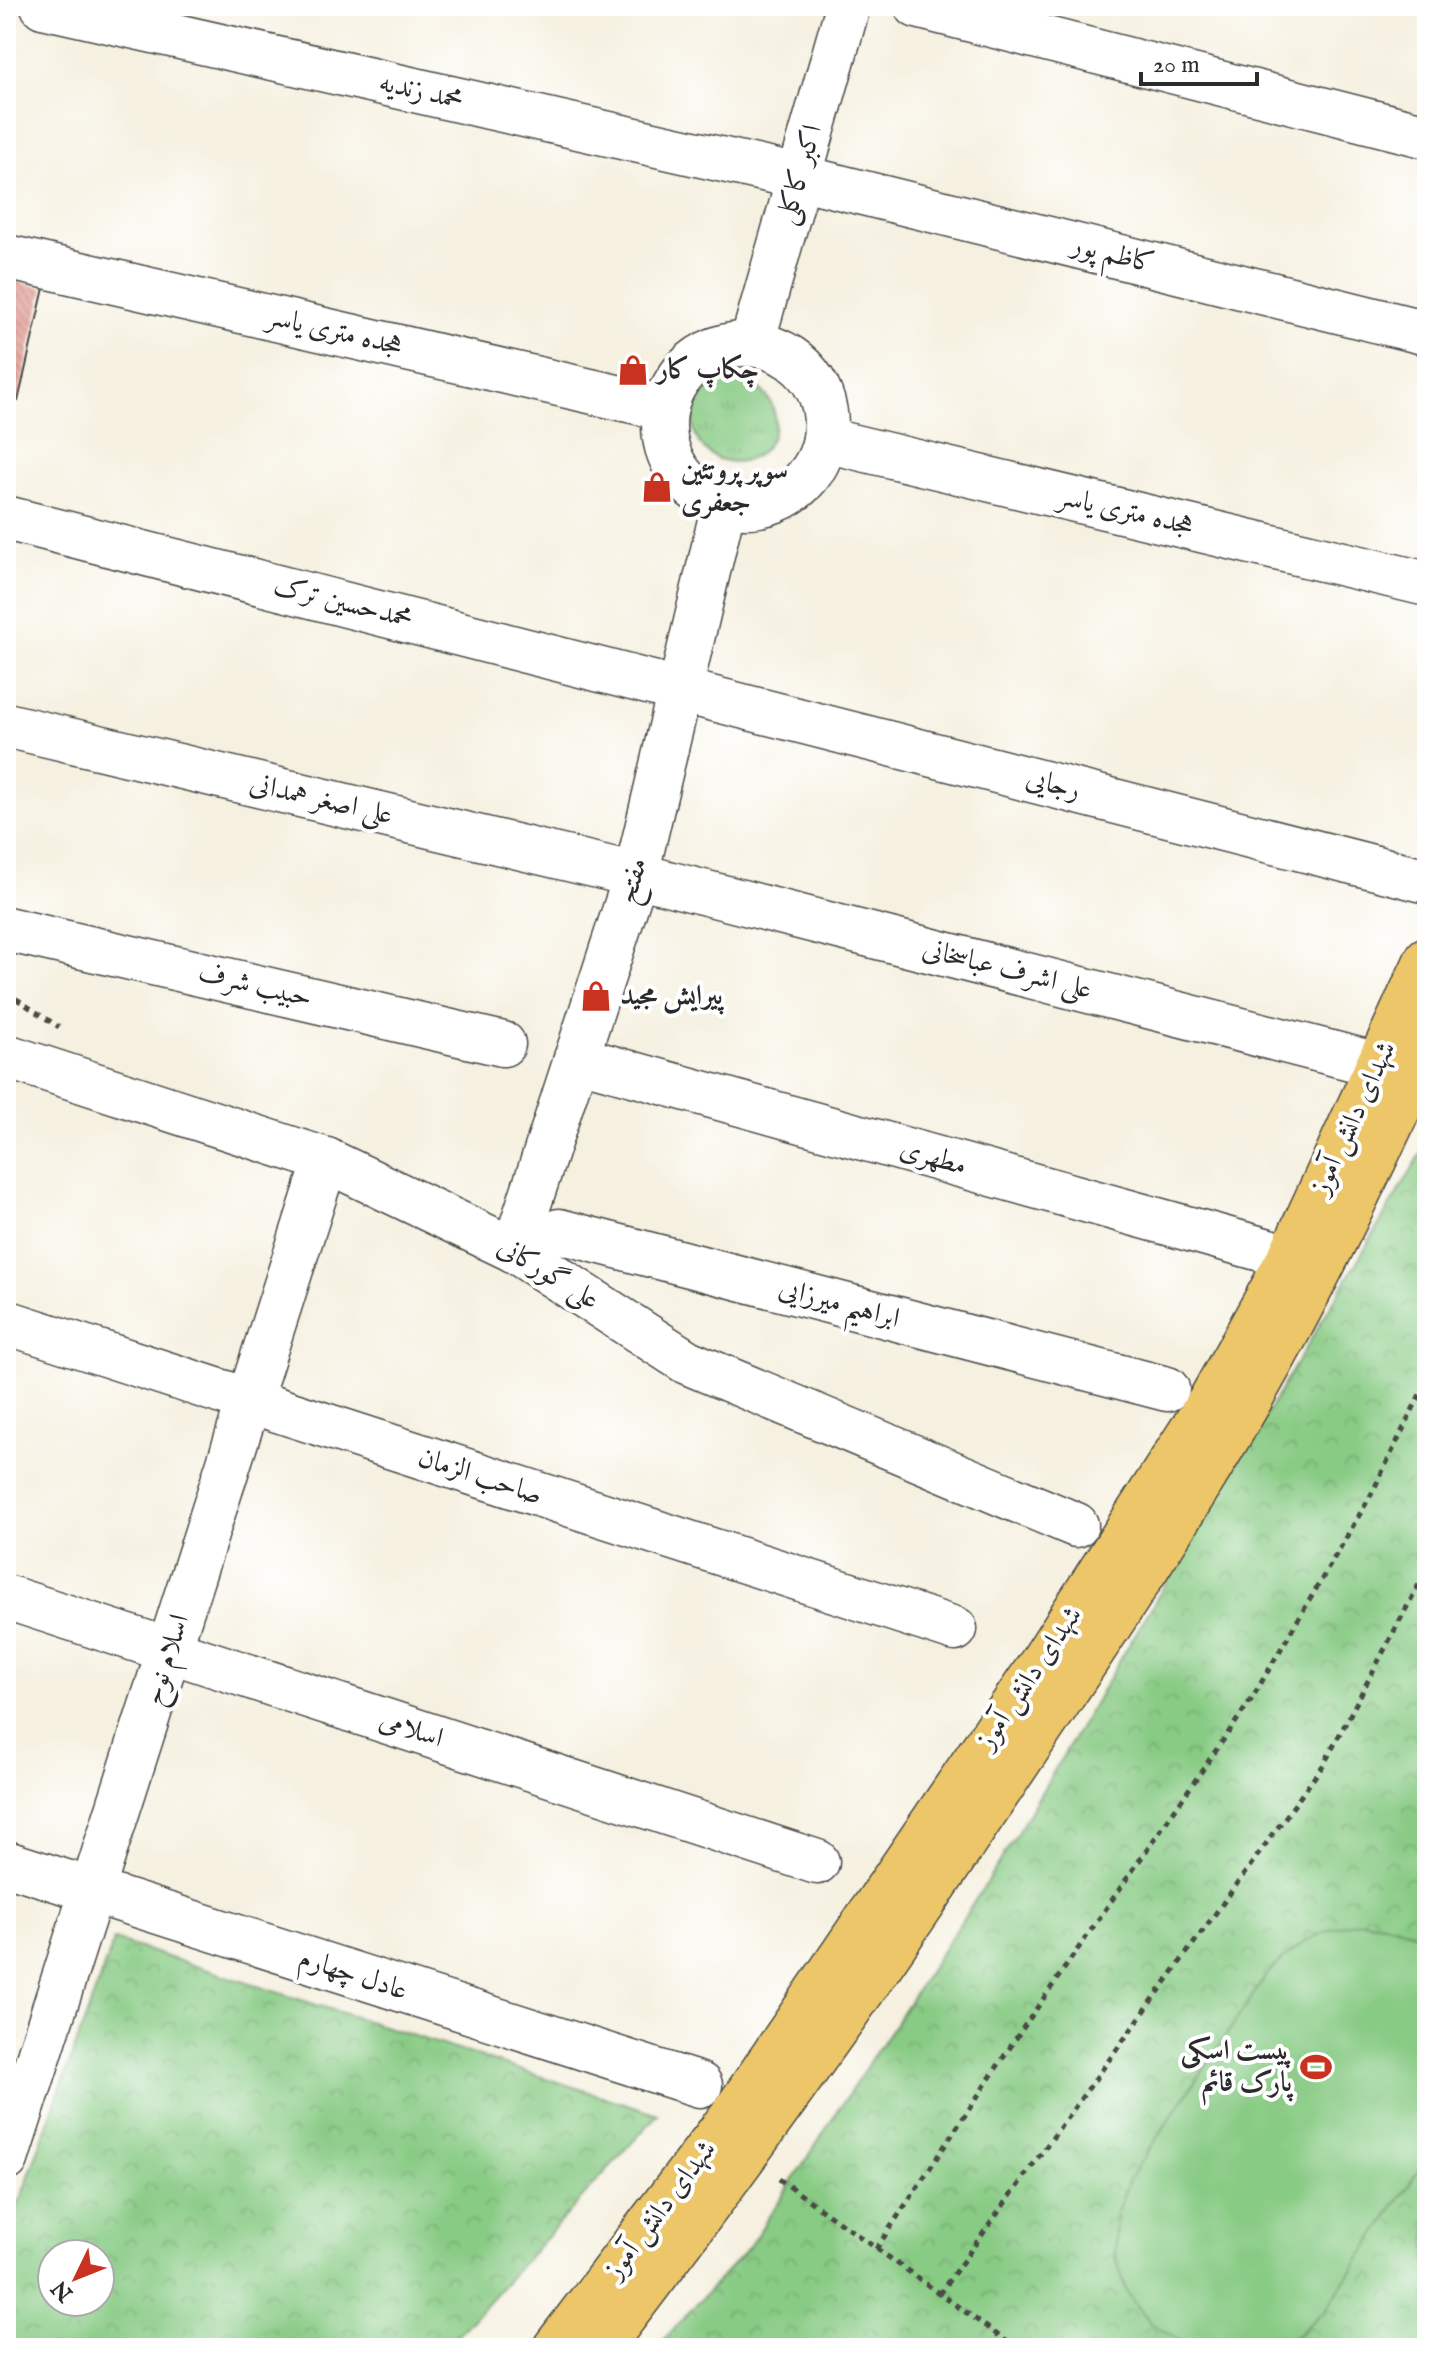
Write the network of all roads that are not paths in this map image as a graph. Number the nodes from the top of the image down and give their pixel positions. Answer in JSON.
{"nodes":[{"id":1,"x":43,"y":6,"type":"edge"},
{"id":2,"x":848,"y":6,"type":"edge"},
{"id":3,"x":917,"y":6,"type":"edge"},
{"id":4,"x":1427,"y":136,"type":"edge"},
{"id":5,"x":799,"y":177,"type":"junction"},
{"id":6,"x":6,"y":257,"type":"edge"},
{"id":7,"x":1427,"y":333,"type":"edge"},
{"id":8,"x":752,"y":343,"type":"junction"},
{"id":9,"x":664,"y":408,"type":"junction"},
{"id":10,"x":825,"y":440,"type":"junction"},
{"id":11,"x":724,"y":504,"type":"junction"},
{"id":12,"x":6,"y":518,"type":"edge"},
{"id":13,"x":1427,"y":584,"type":"edge"},
{"id":14,"x":680,"y":688,"type":"junction"},
{"id":15,"x":6,"y":725,"type":"edge"},
{"id":16,"x":636,"y":875,"type":"junction"},
{"id":17,"x":1427,"y":881,"type":"edge"},
{"id":18,"x":6,"y":929,"type":"edge"},
{"id":19,"x":1427,"y":959,"type":"edge"},
{"id":20,"x":503,"y":1044,"type":"dead end"},
{"id":21,"x":1427,"y":1048,"type":"edge"},
{"id":22,"x":6,"y":1056,"type":"edge"},
{"id":23,"x":576,"y":1058,"type":"junction"},
{"id":24,"x":1378,"y":1065,"type":"junction"},
{"id":25,"x":326,"y":1160,"type":"junction"},
{"id":26,"x":514,"y":1250,"type":"junction"},
{"id":27,"x":1304,"y":1266,"type":"junction"},
{"id":28,"x":6,"y":1322,"type":"edge"},
{"id":29,"x":1167,"y":1389,"type":"dead end"},
{"id":30,"x":250,"y":1403,"type":"junction"},
{"id":31,"x":1076,"y":1525,"type":"dead end"},
{"id":32,"x":6,"y":1597,"type":"edge"},
{"id":33,"x":955,"y":1629,"type":"dead end"},
{"id":34,"x":170,"y":1651,"type":"junction"},
{"id":35,"x":817,"y":1862,"type":"dead end"},
{"id":36,"x":6,"y":1863,"type":"edge"},
{"id":37,"x":93,"y":1892,"type":"junction"},
{"id":38,"x":700,"y":2085,"type":"dead end"},
{"id":39,"x":9,"y":2140,"type":"edge"},
{"id":40,"x":555,"y":2348,"type":"edge"},
{"id":41,"x":600,"y":2348,"type":"edge"}],
"edges":[{"from":1,"to":5,"type":"street","name":"محمد زندیه"},
{"from":2,"to":5,"type":"street","name":"اکبر کاکلی"},
{"from":3,"to":4,"type":"street"},
{"from":5,"to":7,"type":"street","name":"کاظم پور"},
{"from":5,"to":8,"type":"street","name":"اکبر کاکلی"},
{"from":6,"to":9,"type":"street","name":"هجده متری یاسر"},
{"from":8,"to":9,"type":"street"},
{"from":8,"to":10,"type":"street"},
{"from":9,"to":11,"type":"street"},
{"from":10,"to":11,"type":"street"},
{"from":10,"to":13,"type":"street","name":"هجده متری یاسر"},
{"from":11,"to":14,"type":"street","name":"مفتح"},
{"from":12,"to":14,"type":"street","name":"محمدحسین ترک"},
{"from":14,"to":16,"type":"street","name":"مفتح"},
{"from":14,"to":17,"type":"street","name":"رجایی"},
{"from":15,"to":16,"type":"street","name":"علی اصغر همدانی"},
{"from":16,"to":23,"type":"street","name":"مفتح"},
{"from":16,"to":24,"type":"street","name":"علی اشرف عباسخانی"},
{"from":18,"to":20,"type":"street","name":"حبیب شرف"},
{"from":19,"to":24,"type":"main road","name":"شهدای دانش آموز"},
{"from":21,"to":27,"type":"main road"},
{"from":22,"to":25,"type":"street","name":"علی گورکانی"},
{"from":23,"to":26,"type":"street","name":"مفتح"},
{"from":23,"to":27,"type":"street","name":"مطهری"},
{"from":24,"to":27,"type":"main road","name":"شهدای دانش آموز"},
{"from":25,"to":26,"type":"street","name":"علی گورکانی"},
{"from":25,"to":30,"type":"street","name":"اسلام نوح"},
{"from":26,"to":29,"type":"street","name":"ابراهیم میرزایی"},
{"from":26,"to":31,"type":"street","name":"علی گورکانی"},
{"from":27,"to":40,"type":"main road","name":"شهدای دانش آموز"},
{"from":27,"to":41,"type":"main road"},
{"from":28,"to":30,"type":"street","name":"صاحب الزمان"},
{"from":30,"to":33,"type":"street","name":"صاحب الزمان"},
{"from":30,"to":34,"type":"street","name":"اسلام نوح"},
{"from":32,"to":34,"type":"street","name":"اسلامی"},
{"from":34,"to":35,"type":"street","name":"اسلامی"},
{"from":34,"to":37,"type":"street","name":"اسلام نوح"},
{"from":36,"to":37,"type":"street","name":"عادل چهارم"},
{"from":37,"to":38,"type":"street","name":"عادل چهارم"},
{"from":37,"to":39,"type":"street","name":"اسلام نوح"}]}
